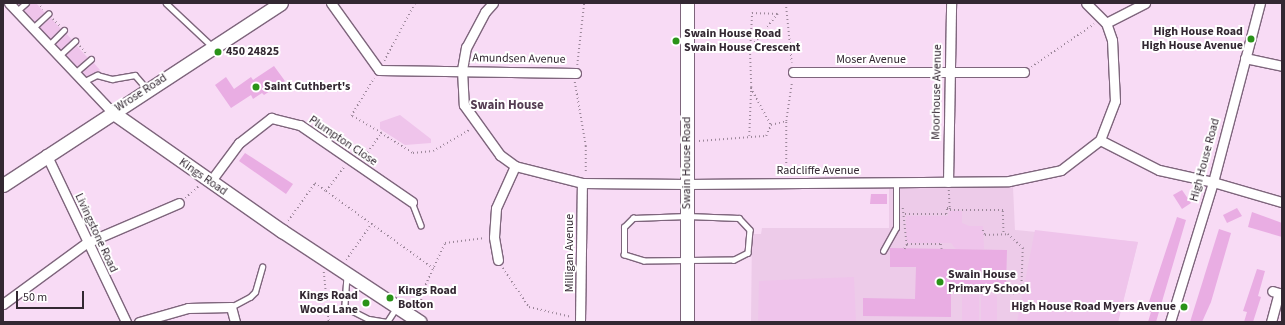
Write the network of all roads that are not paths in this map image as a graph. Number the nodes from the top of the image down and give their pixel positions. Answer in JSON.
{"nodes":[{"id":1,"x":9,"y":3,"type":"edge"},
{"id":2,"x":26,"y":3,"type":"edge"},
{"id":3,"x":166,"y":3,"type":"edge"},
{"id":4,"x":281,"y":3,"type":"edge"},
{"id":5,"x":331,"y":3,"type":"edge"},
{"id":6,"x":493,"y":3,"type":"edge"},
{"id":7,"x":687,"y":3,"type":"edge"},
{"id":8,"x":951,"y":3,"type":"edge"},
{"id":9,"x":1086,"y":3,"type":"edge"},
{"id":10,"x":1145,"y":3,"type":"edge"},
{"id":11,"x":1260,"y":3,"type":"edge"},
{"id":12,"x":17,"y":11,"type":"junction"},
{"id":13,"x":48,"y":14,"type":"dead end"},
{"id":14,"x":1103,"y":21,"type":"junction"},
{"id":15,"x":33,"y":28,"type":"junction"},
{"id":16,"x":64,"y":30,"type":"dead end"},
{"id":17,"x":75,"y":41,"type":"dead end"},
{"id":18,"x":49,"y":45,"type":"junction"},
{"id":19,"x":213,"y":47,"type":"junction"},
{"id":20,"x":59,"y":56,"type":"junction"},
{"id":21,"x":91,"y":58,"type":"dead end"},
{"id":22,"x":1245,"y":58,"type":"junction"},
{"id":23,"x":1282,"y":66,"type":"edge"},
{"id":24,"x":462,"y":70,"type":"junction"},
{"id":25,"x":576,"y":72,"type":"road end"},
{"id":26,"x":793,"y":72,"type":"road end"},
{"id":27,"x":949,"y":72,"type":"junction"},
{"id":28,"x":1024,"y":72,"type":"road end"},
{"id":29,"x":75,"y":73,"type":"junction"},
{"id":30,"x":84,"y":82,"type":"junction"},
{"id":31,"x":147,"y":89,"type":"junction"},
{"id":32,"x":112,"y":112,"type":"junction"},
{"id":33,"x":1100,"y":140,"type":"junction"},
{"id":34,"x":46,"y":154,"type":"junction"},
{"id":35,"x":515,"y":166,"type":"junction"},
{"id":36,"x":1212,"y":182,"type":"junction"},
{"id":37,"x":584,"y":183,"type":"junction"},
{"id":38,"x":896,"y":183,"type":"junction"},
{"id":39,"x":3,"y":184,"type":"edge"},
{"id":40,"x":204,"y":184,"type":"junction"},
{"id":41,"x":687,"y":184,"type":"junction"},
{"id":42,"x":949,"y":185,"type":"junction"},
{"id":43,"x":412,"y":202,"type":"joint"},
{"id":44,"x":1282,"y":202,"type":"edge"},
{"id":45,"x":179,"y":203,"type":"road end"},
{"id":46,"x":687,"y":216,"type":"junction"},
{"id":47,"x":421,"y":225,"type":"dead end"},
{"id":48,"x":86,"y":243,"type":"junction"},
{"id":49,"x":883,"y":251,"type":"dead end"},
{"id":50,"x":687,"y":259,"type":"junction"},
{"id":51,"x":498,"y":260,"type":"road end"},
{"id":52,"x":262,"y":268,"type":"dead end"},
{"id":53,"x":344,"y":271,"type":"junction"},
{"id":54,"x":1272,"y":291,"type":"dead end"},
{"id":55,"x":3,"y":304,"type":"edge"},
{"id":56,"x":231,"y":307,"type":"junction"},
{"id":57,"x":396,"y":308,"type":"junction"},
{"id":58,"x":418,"y":321,"type":"edge"},
{"id":59,"x":581,"y":321,"type":"edge"},
{"id":60,"x":126,"y":322,"type":"edge"},
{"id":61,"x":139,"y":322,"type":"edge"},
{"id":62,"x":235,"y":322,"type":"edge"},
{"id":63,"x":687,"y":322,"type":"edge"},
{"id":64,"x":1170,"y":322,"type":"edge"},
{"id":65,"x":1271,"y":322,"type":"edge"}],
"edges":[{"from":1,"to":12,"type":"street","name":"Kings Road"},
{"from":2,"to":12,"type":"lane"},
{"from":3,"to":19,"type":"lane"},
{"from":4,"to":19,"type":"street","name":"Wrose Road"},
{"from":5,"to":24,"type":"street","name":"Amundsen Avenue"},
{"from":6,"to":24,"type":"street"},
{"from":7,"to":41,"type":"street","name":"Swain House Road"},
{"from":8,"to":27,"type":"street","name":"Moorhouse Avenue"},
{"from":9,"to":14,"type":"street"},
{"from":10,"to":14,"type":"street"},
{"from":11,"to":22,"type":"street","name":"High House Road"},
{"from":12,"to":15,"type":"street","name":"Kings Road"},
{"from":13,"to":15,"type":"lane"},
{"from":14,"to":33,"type":"street"},
{"from":15,"to":18,"type":"street","name":"Kings Road"},
{"from":16,"to":18,"type":"lane"},
{"from":17,"to":20,"type":"lane"},
{"from":18,"to":20,"type":"street","name":"Kings Road"},
{"from":19,"to":31,"type":"street","name":"Wrose Road"},
{"from":20,"to":29,"type":"street","name":"Kings Road"},
{"from":21,"to":29,"type":"lane"},
{"from":22,"to":23,"type":"street"},
{"from":22,"to":36,"type":"street","name":"High House Road"},
{"from":24,"to":25,"type":"street","name":"Amundsen Avenue"},
{"from":24,"to":35,"type":"street"},
{"from":26,"to":27,"type":"street","name":"Moser Avenue"},
{"from":27,"to":28,"type":"street","name":"Moser Avenue"},
{"from":27,"to":42,"type":"street","name":"Moorhouse Avenue"},
{"from":29,"to":30,"type":"street","name":"Kings Road"},
{"from":30,"to":31,"type":"lane"},
{"from":30,"to":32,"type":"street","name":"Kings Road"},
{"from":31,"to":32,"type":"street","name":"Wrose Road"},
{"from":32,"to":34,"type":"street","name":"Wrose Road"},
{"from":32,"to":40,"type":"street","name":"Kings Road"},
{"from":33,"to":36,"type":"street"},
{"from":33,"to":42,"type":"street","name":"Radcliffe Avenue"},
{"from":34,"to":39,"type":"street","name":"Wrose Road"},
{"from":34,"to":48,"type":"street","name":"Livingstone Road"},
{"from":35,"to":37,"type":"street","name":"Radcliffe Avenue"},
{"from":35,"to":51,"type":"street"},
{"from":36,"to":44,"type":"street"},
{"from":36,"to":64,"type":"street","name":"High House Road"},
{"from":37,"to":41,"type":"street","name":"Radcliffe Avenue"},
{"from":37,"to":59,"type":"street","name":"Milligan Avenue"},
{"from":38,"to":41,"type":"street","name":"Radcliffe Avenue"},
{"from":38,"to":42,"type":"street","name":"Radcliffe Avenue"},
{"from":38,"to":49,"type":"lane"},
{"from":40,"to":43,"type":"street","name":"Plumpton Close"},
{"from":40,"to":53,"type":"street","name":"Kings Road"},
{"from":41,"to":46,"type":"street","name":"Swain House Road"},
{"from":43,"to":47,"type":"lane"},
{"from":45,"to":48,"type":"street"},
{"from":46,"to":50,"type":"street","name":"Swain House Road"},
{"from":46,"to":50,"type":"lane"},
{"from":46,"to":50,"type":"lane"},
{"from":48,"to":55,"type":"street"},
{"from":48,"to":60,"type":"street","name":"Livingstone Road"},
{"from":50,"to":63,"type":"street","name":"Swain House Road"},
{"from":52,"to":56,"type":"lane"},
{"from":53,"to":57,"type":"street","name":"Kings Road"},
{"from":53,"to":57,"type":"lane"},
{"from":54,"to":65,"type":"street"},
{"from":56,"to":61,"type":"street"},
{"from":56,"to":62,"type":"street"},
{"from":57,"to":58,"type":"street","name":"Kings Road"}]}
